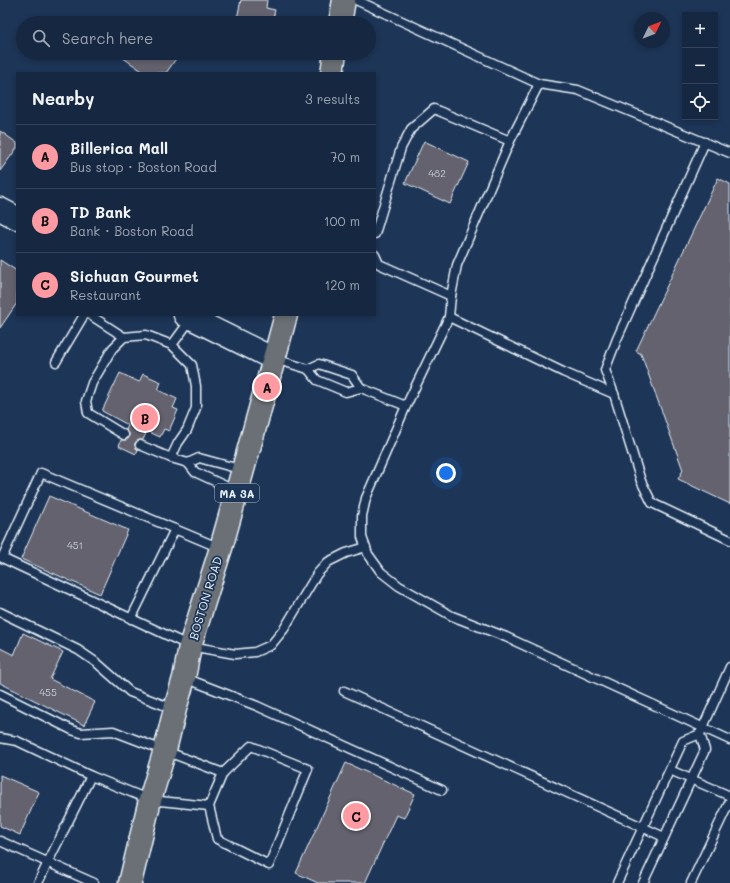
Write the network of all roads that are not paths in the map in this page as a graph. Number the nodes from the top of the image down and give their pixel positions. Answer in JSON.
{"nodes":[{"id":1,"x":344,"y":0,"type":"edge"},
{"id":2,"x":356,"y":0,"type":"edge"},
{"id":3,"x":341,"y":16,"type":"edge"},
{"id":4,"x":334,"y":60,"type":"edge"},
{"id":5,"x":332,"y":72,"type":"edge"},
{"id":6,"x":539,"y":84,"type":"junction"},
{"id":7,"x":510,"y":142,"type":"junction"},
{"id":8,"x":705,"y":142,"type":"junction"},
{"id":9,"x":730,"y":153,"type":"edge"},
{"id":10,"x":0,"y":209,"type":"edge"},
{"id":11,"x":16,"y":217,"type":"edge"},
{"id":12,"x":376,"y":231,"type":"edge"},
{"id":13,"x":376,"y":257,"type":"edge"},
{"id":14,"x":451,"y":296,"type":"junction"},
{"id":15,"x":83,"y":316,"type":"edge"},
{"id":16,"x":92,"y":316,"type":"edge"},
{"id":17,"x":286,"y":316,"type":"edge"},
{"id":18,"x":449,"y":318,"type":"junction"},
{"id":19,"x":197,"y":319,"type":"edge"},
{"id":20,"x":124,"y":337,"type":"junction"},
{"id":21,"x":172,"y":345,"type":"junction"},
{"id":22,"x":274,"y":359,"type":"junction"},
{"id":23,"x":56,"y":362,"type":"dead end"},
{"id":24,"x":308,"y":369,"type":"junction"},
{"id":25,"x":361,"y":388,"type":"junction"},
{"id":26,"x":614,"y":394,"type":"junction"},
{"id":27,"x":406,"y":406,"type":"junction"},
{"id":28,"x":124,"y":435,"type":"dead end"},
{"id":29,"x":140,"y":445,"type":"dead end"},
{"id":30,"x":171,"y":458,"type":"junction"},
{"id":31,"x":188,"y":463,"type":"junction"},
{"id":32,"x":243,"y":470,"type":"junction"},
{"id":33,"x":237,"y":491,"type":"junction"},
{"id":34,"x":175,"y":529,"type":"junction"},
{"id":35,"x":730,"y":540,"type":"edge"},
{"id":36,"x":366,"y":547,"type":"junction"},
{"id":37,"x":221,"y":548,"type":"junction"},
{"id":38,"x":0,"y":612,"type":"edge"},
{"id":39,"x":131,"y":619,"type":"junction"},
{"id":40,"x":190,"y":646,"type":"junction"},
{"id":41,"x":730,"y":667,"type":"edge"},
{"id":42,"x":184,"y":678,"type":"junction"},
{"id":43,"x":344,"y":691,"type":"dead end"},
{"id":44,"x":0,"y":694,"type":"edge"},
{"id":45,"x":175,"y":709,"type":"junction"},
{"id":46,"x":701,"y":731,"type":"junction"},
{"id":47,"x":0,"y":738,"type":"edge"},
{"id":48,"x":730,"y":740,"type":"edge"},
{"id":49,"x":165,"y":750,"type":"junction"},
{"id":50,"x":670,"y":770,"type":"junction"},
{"id":51,"x":223,"y":773,"type":"junction"},
{"id":52,"x":91,"y":776,"type":"junction"},
{"id":53,"x":691,"y":778,"type":"junction"},
{"id":54,"x":442,"y":790,"type":"dead end"},
{"id":55,"x":730,"y":796,"type":"edge"},
{"id":56,"x":150,"y":800,"type":"junction"},
{"id":57,"x":730,"y":801,"type":"edge"},
{"id":58,"x":209,"y":806,"type":"junction"},
{"id":59,"x":643,"y":828,"type":"junction"},
{"id":60,"x":664,"y":837,"type":"junction"},
{"id":61,"x":0,"y":841,"type":"edge"},
{"id":62,"x":48,"y":862,"type":"junction"},
{"id":63,"x":38,"y":883,"type":"edge"},
{"id":64,"x":94,"y":883,"type":"edge"},
{"id":65,"x":130,"y":883,"type":"edge"},
{"id":66,"x":617,"y":883,"type":"edge"},
{"id":67,"x":643,"y":883,"type":"edge"},
{"id":68,"x":691,"y":883,"type":"edge"}],
"edges":[{"from":1,"to":3,"type":"main road"},
{"from":2,"to":6,"type":"lane"},
{"from":4,"to":5,"type":"main road"},
{"from":6,"to":7,"type":"lane"},
{"from":6,"to":8,"type":"lane"},
{"from":7,"to":12,"type":"lane"},
{"from":7,"to":14,"type":"lane"},
{"from":8,"to":9,"type":"lane"},
{"from":8,"to":26,"type":"lane"},
{"from":10,"to":11,"type":"main road"},
{"from":13,"to":14,"type":"lane"},
{"from":14,"to":18,"type":"lane"},
{"from":15,"to":23,"type":"lane"},
{"from":16,"to":20,"type":"lane"},
{"from":17,"to":22,"type":"main road","name":"BOSTON ROAD","number":"MA 3A"},
{"from":18,"to":26,"type":"lane"},
{"from":18,"to":27,"type":"lane"},
{"from":19,"to":21,"type":"lane"},
{"from":19,"to":22,"type":"main road"},
{"from":20,"to":21,"type":"lane"},
{"from":20,"to":28,"type":"lane"},
{"from":21,"to":30,"type":"lane"},
{"from":22,"to":24,"type":"lane"},
{"from":22,"to":32,"type":"main road","name":"BOSTON ROAD","number":"MA 3A"},
{"from":24,"to":25,"type":"lane"},
{"from":24,"to":25,"type":"lane"},
{"from":25,"to":27,"type":"lane"},
{"from":26,"to":35,"type":"lane"},
{"from":27,"to":36,"type":"lane"},
{"from":29,"to":30,"type":"lane"},
{"from":30,"to":31,"type":"lane"},
{"from":31,"to":32,"type":"lane"},
{"from":31,"to":33,"type":"lane"},
{"from":32,"to":33,"type":"main road","name":"BOSTON ROAD","number":"MA 3A"},
{"from":33,"to":37,"type":"main road","name":"BOSTON ROAD","number":"MA 3A"},
{"from":34,"to":37,"type":"lane"},
{"from":34,"to":39,"type":"lane"},
{"from":34,"to":39,"type":"lane"},
{"from":36,"to":40,"type":"lane"},
{"from":36,"to":46,"type":"lane"},
{"from":37,"to":40,"type":"main road","name":"BOSTON ROAD","number":"MA 3A"},
{"from":38,"to":45,"type":"lane"},
{"from":39,"to":40,"type":"lane"},
{"from":40,"to":42,"type":"main road","name":"BOSTON ROAD","number":"MA 3A"},
{"from":41,"to":46,"type":"lane"},
{"from":42,"to":45,"type":"main road","name":"BOSTON ROAD","number":"MA 3A"},
{"from":42,"to":54,"type":"lane"},
{"from":43,"to":59,"type":"lane"},
{"from":44,"to":49,"type":"lane"},
{"from":45,"to":49,"type":"main road","name":"BOSTON ROAD","number":"MA 3A"},
{"from":46,"to":48,"type":"lane"},
{"from":46,"to":50,"type":"lane"},
{"from":46,"to":53,"type":"lane"},
{"from":47,"to":52,"type":"lane"},
{"from":49,"to":51,"type":"lane"},
{"from":49,"to":56,"type":"main road","name":"BOSTON ROAD","number":"MA 3A"},
{"from":50,"to":53,"type":"lane"},
{"from":50,"to":59,"type":"lane"},
{"from":51,"to":58,"type":"lane"},
{"from":51,"to":58,"type":"lane"},
{"from":52,"to":56,"type":"lane"},
{"from":52,"to":62,"type":"lane"},
{"from":53,"to":55,"type":"lane"},
{"from":53,"to":60,"type":"lane"},
{"from":56,"to":58,"type":"lane"},
{"from":56,"to":65,"type":"main road","name":"BOSTON ROAD","number":"MA 3A"},
{"from":57,"to":68,"type":"lane"},
{"from":59,"to":60,"type":"lane"},
{"from":59,"to":66,"type":"lane"},
{"from":60,"to":67,"type":"lane"},
{"from":61,"to":62,"type":"lane"},
{"from":62,"to":63,"type":"lane"},
{"from":62,"to":64,"type":"lane"}]}
